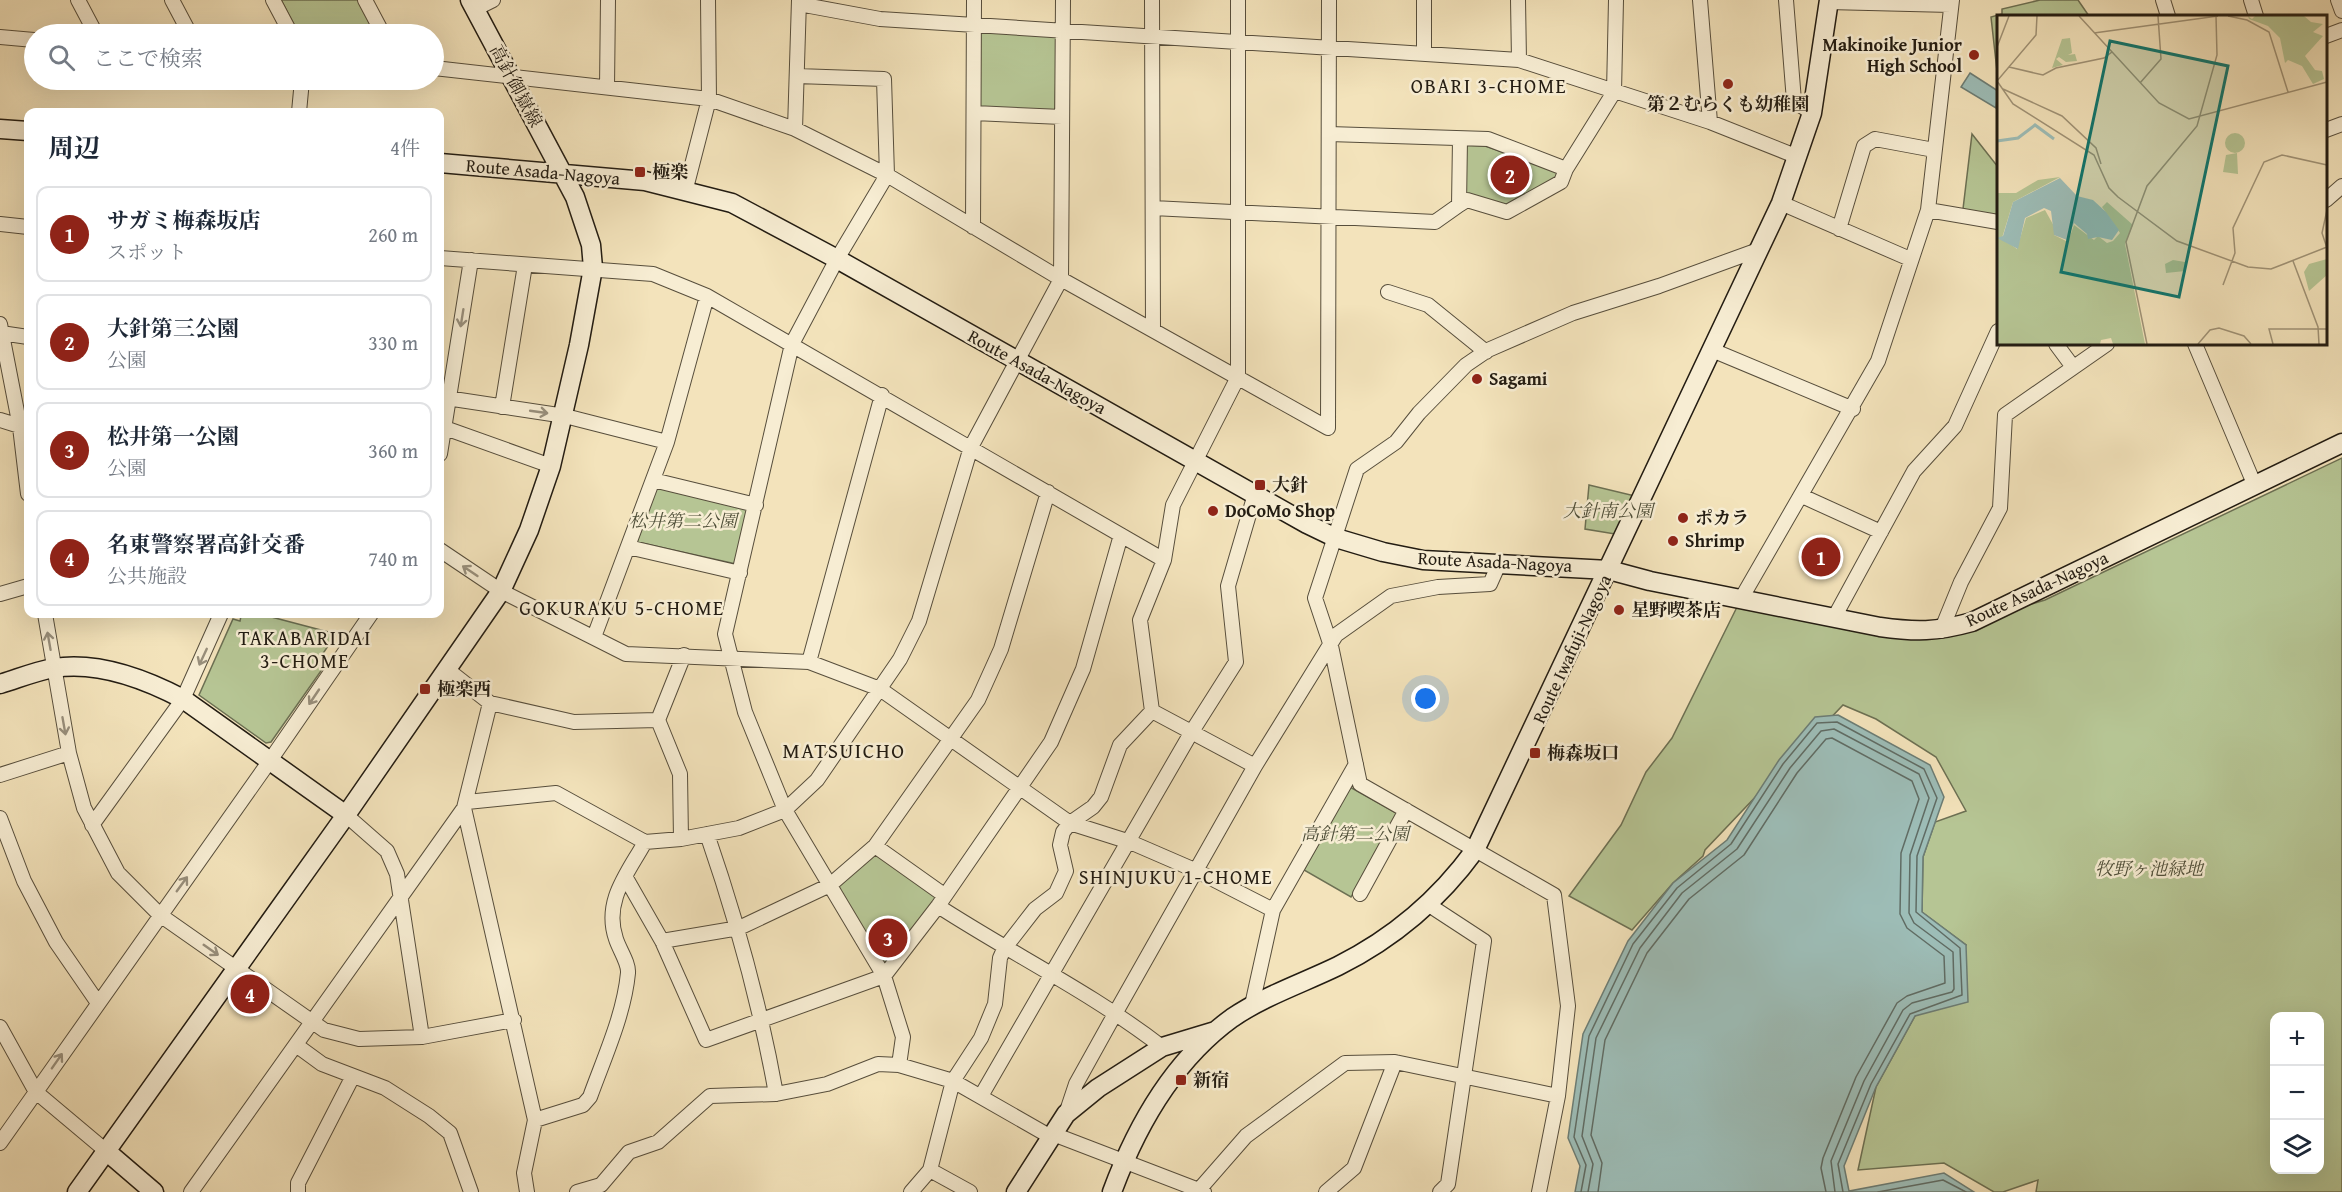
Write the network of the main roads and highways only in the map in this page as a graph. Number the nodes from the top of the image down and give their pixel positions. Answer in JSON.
{"nodes":[{"id":1,"x":1828,"y":1,"type":"edge"},
{"id":2,"x":473,"y":5,"type":"edge"},
{"id":3,"x":0,"y":129,"type":"edge"},
{"id":4,"x":24,"y":131,"type":"edge"},
{"id":5,"x":444,"y":163,"type":"edge"},
{"id":6,"x":561,"y":172,"type":"junction"},
{"id":7,"x":2342,"y":443,"type":"edge"},
{"id":8,"x":1609,"y":570,"type":"junction"},
{"id":9,"x":0,"y":684,"type":"edge"},
{"id":10,"x":346,"y":815,"type":"junction"},
{"id":11,"x":1216,"y":1030,"type":"junction"},
{"id":12,"x":105,"y":1150,"type":"junction"},
{"id":13,"x":76,"y":1192,"type":"edge"},
{"id":14,"x":154,"y":1192,"type":"edge"},
{"id":15,"x":1016,"y":1192,"type":"edge"},
{"id":16,"x":1112,"y":1192,"type":"edge"}],
"edges":[{"from":1,"to":8,"type":"main road","name":"Route Iwafuji-Nagoya"},
{"from":2,"to":6,"type":"main road","name":"高針御嶽線"},
{"from":3,"to":4,"type":"main road"},
{"from":5,"to":6,"type":"main road","name":"Route Asada-Nagoya"},
{"from":6,"to":8,"type":"main road","name":"Route Asada-Nagoya"},
{"from":6,"to":10,"type":"main road","name":"高針御嶽線"},
{"from":7,"to":8,"type":"main road","name":"Route Asada-Nagoya"},
{"from":8,"to":11,"type":"main road","name":"Route Iwafuji-Nagoya"},
{"from":9,"to":10,"type":"main road"},
{"from":10,"to":12,"type":"main road","name":"高針御嶽線"},
{"from":11,"to":15,"type":"main road"},
{"from":11,"to":16,"type":"main road","name":"Route Iwafuji-Nagoya"},
{"from":12,"to":13,"type":"main road","name":"高針御嶽線"},
{"from":12,"to":14,"type":"main road"}]}
